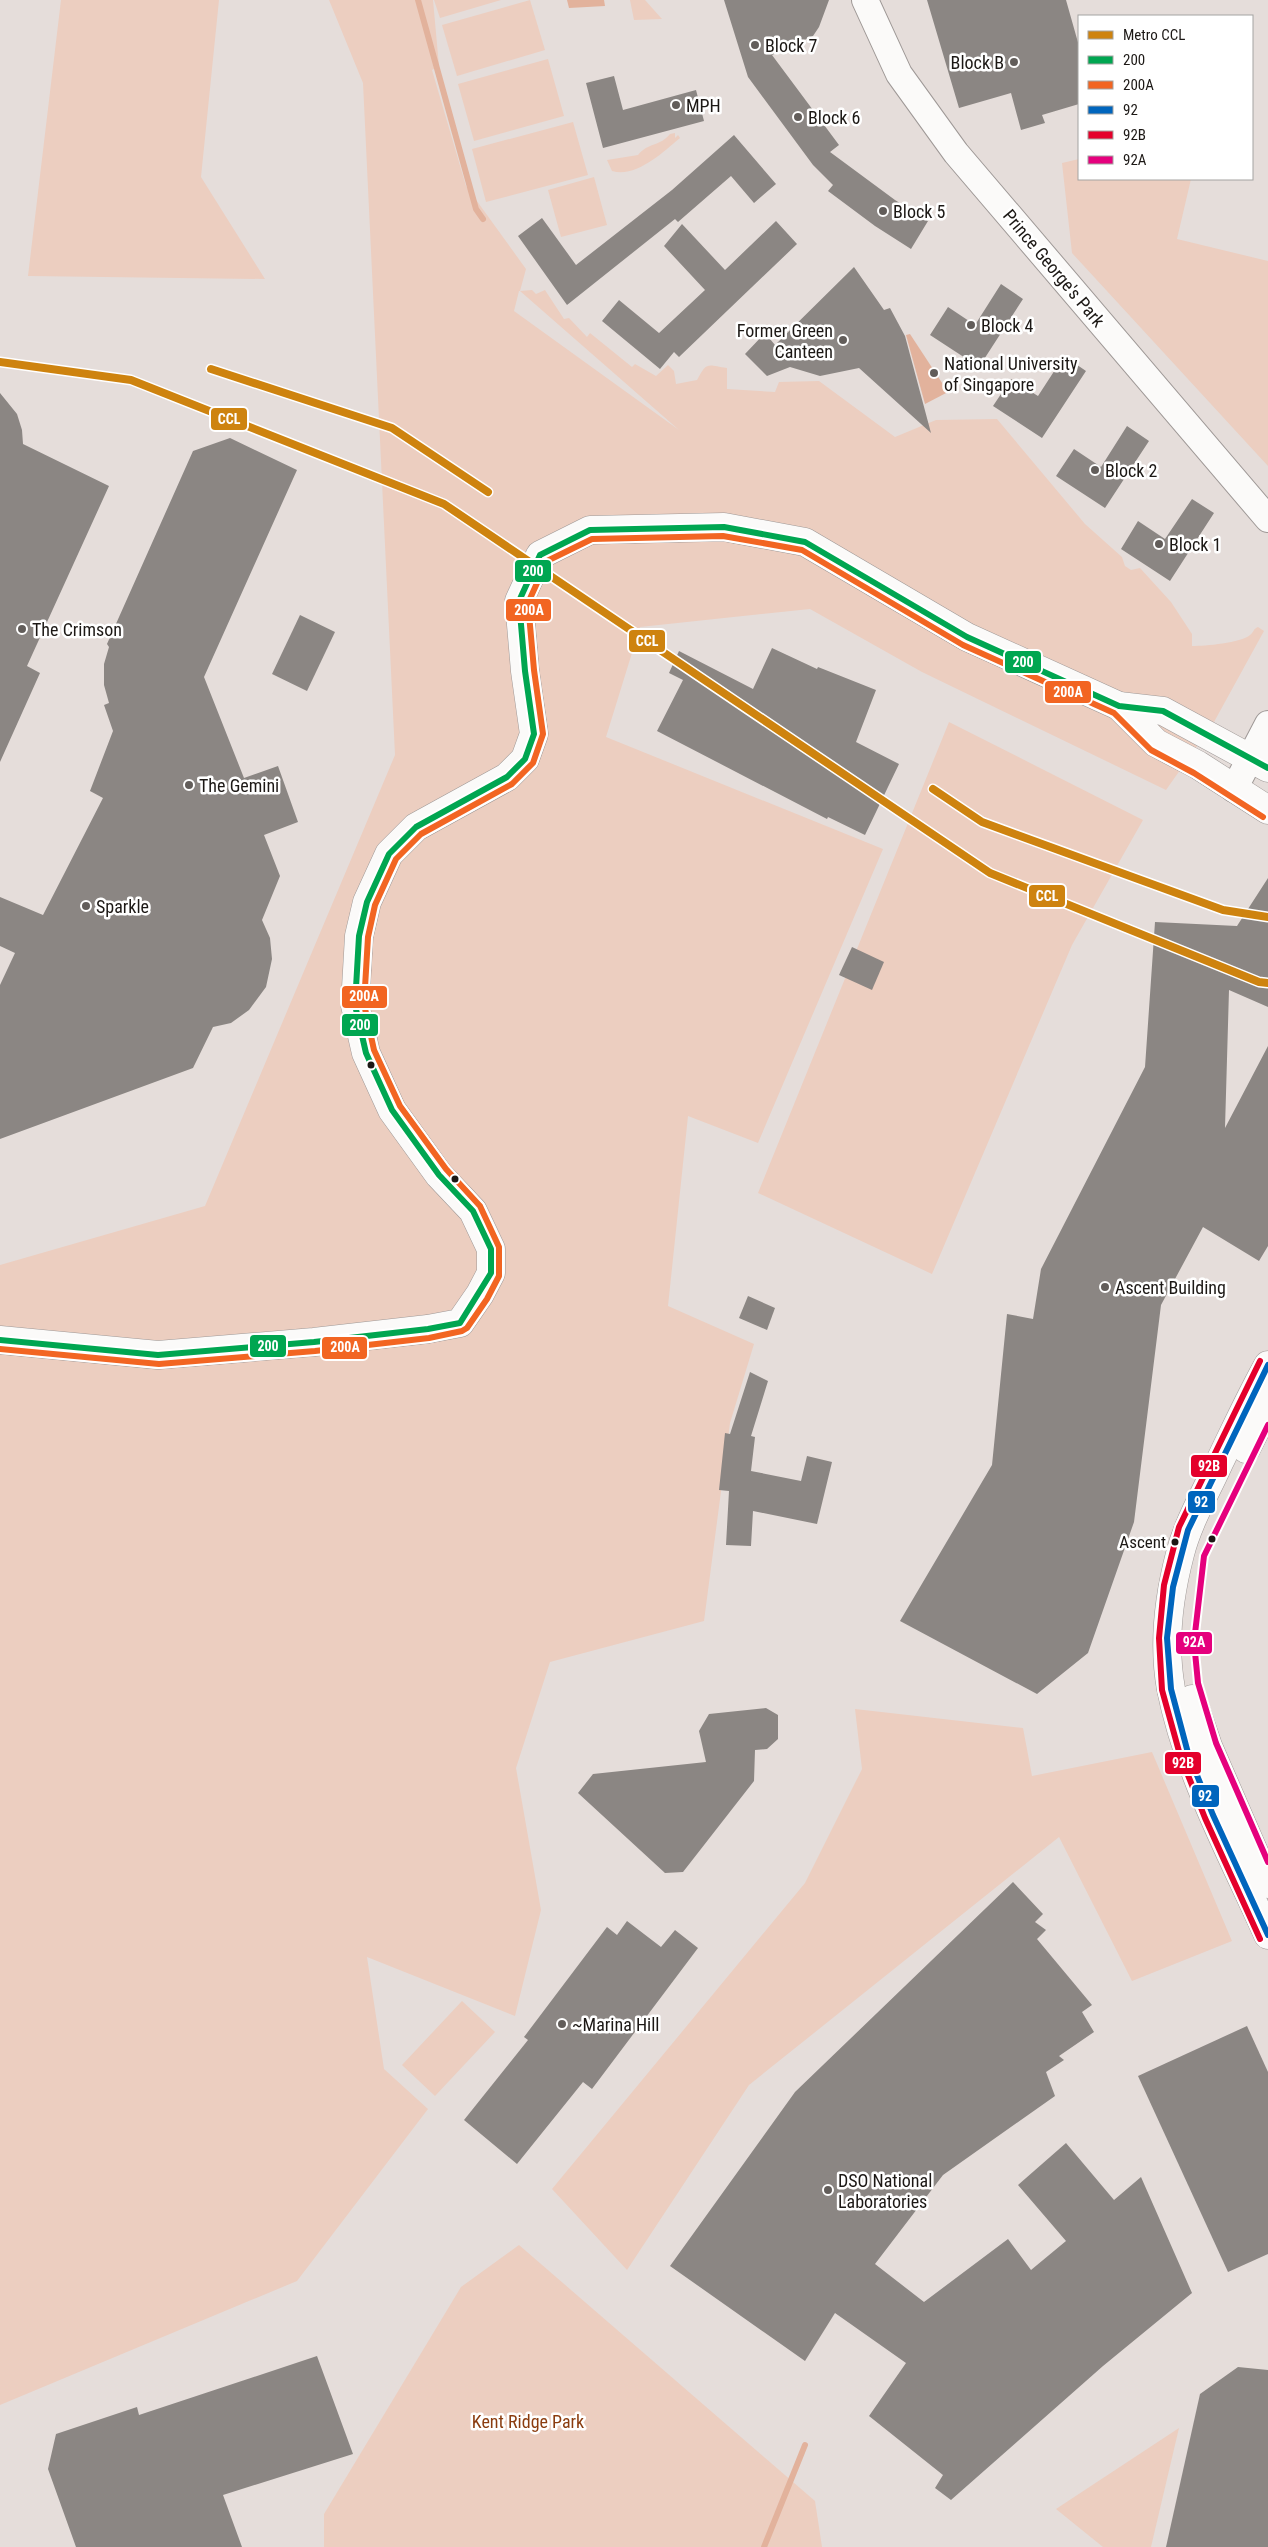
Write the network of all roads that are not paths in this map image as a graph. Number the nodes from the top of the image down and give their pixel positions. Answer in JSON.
{"nodes":[{"id":1,"x":865,"y":0,"type":"edge"},
{"id":2,"x":1268,"y":519,"type":"edge"},
{"id":3,"x":1119,"y":706,"type":"junction"},
{"id":4,"x":1268,"y":724,"type":"edge"},
{"id":5,"x":1260,"y":763,"type":"edge"},
{"id":6,"x":1234,"y":789,"type":"junction"},
{"id":7,"x":1268,"y":810,"type":"edge"},
{"id":8,"x":0,"y":1340,"type":"edge"},
{"id":9,"x":1268,"y":1365,"type":"edge"},
{"id":10,"x":1260,"y":1406,"type":"edge"},
{"id":11,"x":1268,"y":1884,"type":"edge"},
{"id":12,"x":1268,"y":1935,"type":"edge"}],
"edges":[{"from":1,"to":2,"type":"street","name":"Prince George's Park"},
{"from":3,"to":5,"type":"street"},
{"from":3,"to":6,"type":"street"},
{"from":3,"to":8,"type":"street"},
{"from":4,"to":5,"type":"street"},
{"from":5,"to":6,"type":"street"},
{"from":6,"to":7,"type":"street"},
{"from":9,"to":10,"type":"street"},
{"from":10,"to":11,"type":"street"},
{"from":10,"to":12,"type":"street"}]}
